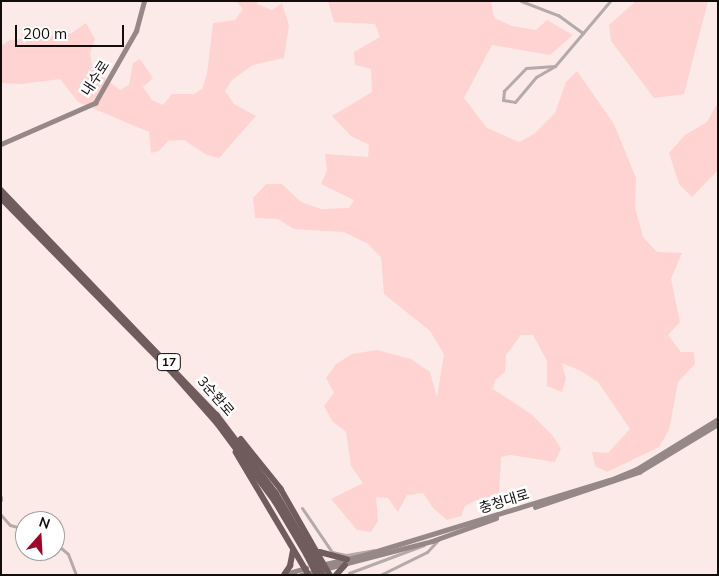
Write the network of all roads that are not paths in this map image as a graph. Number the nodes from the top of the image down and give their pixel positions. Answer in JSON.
{"nodes":[{"id":1,"x":144,"y":1,"type":"edge"},
{"id":2,"x":521,"y":1,"type":"edge"},
{"id":3,"x":610,"y":1,"type":"edge"},
{"id":4,"x":583,"y":33,"type":"junction"},
{"id":5,"x":555,"y":66,"type":"junction"},
{"id":6,"x":1,"y":144,"type":"edge"},
{"id":7,"x":1,"y":190,"type":"edge"},
{"id":8,"x":1,"y":198,"type":"edge"},
{"id":9,"x":209,"y":414,"type":"junction"},
{"id":10,"x":718,"y":419,"type":"edge"},
{"id":11,"x":718,"y":424,"type":"edge"},
{"id":12,"x":302,"y":508,"type":"dead end"},
{"id":13,"x":1,"y":515,"type":"edge"},
{"id":14,"x":15,"y":526,"type":"edge"},
{"id":15,"x":440,"y":538,"type":"junction"},
{"id":16,"x":432,"y":541,"type":"junction"},
{"id":17,"x":293,"y":548,"type":"junction"},
{"id":18,"x":386,"y":548,"type":"junction"},
{"id":19,"x":65,"y":551,"type":"edge"},
{"id":20,"x":312,"y":553,"type":"junction"},
{"id":21,"x":321,"y":557,"type":"junction"},
{"id":22,"x":346,"y":562,"type":"junction"},
{"id":23,"x":328,"y":569,"type":"edge"},
{"id":24,"x":305,"y":571,"type":"edge"},
{"id":25,"x":350,"y":573,"type":"dead end"},
{"id":26,"x":76,"y":575,"type":"edge"},
{"id":27,"x":275,"y":575,"type":"edge"},
{"id":28,"x":284,"y":575,"type":"edge"},
{"id":29,"x":317,"y":575,"type":"edge"},
{"id":30,"x":323,"y":575,"type":"edge"},
{"id":31,"x":336,"y":575,"type":"edge"},
{"id":32,"x":380,"y":575,"type":"edge"}],
"edges":[{"from":1,"to":6,"type":"main road","name":"내수로"},
{"from":2,"to":4,"type":"street"},
{"from":3,"to":4,"type":"street"},
{"from":4,"to":5,"type":"street"},
{"from":5,"to":5,"type":"street"},
{"from":7,"to":20,"type":"highway","name":"3순환로","number":"17"},
{"from":8,"to":9,"type":"highway","name":"3순환로","number":"17"},
{"from":9,"to":17,"type":"highway"},
{"from":9,"to":20,"type":"highway","name":"3순환로","number":"17"},
{"from":10,"to":18,"type":"main road","name":"충청대로"},
{"from":11,"to":15,"type":"main road","name":"충청대로"},
{"from":12,"to":18,"type":"street"},
{"from":13,"to":14,"type":"street"},
{"from":15,"to":16,"type":"main road","name":"충청대로"},
{"from":15,"to":32,"type":"street"},
{"from":16,"to":22,"type":"main road","name":"충청대로"},
{"from":16,"to":25,"type":"street"},
{"from":17,"to":24,"type":"highway"},
{"from":17,"to":28,"type":"highway"},
{"from":18,"to":22,"type":"main road","name":"충청대로"},
{"from":19,"to":26,"type":"street"},
{"from":20,"to":21,"type":"highway"},
{"from":20,"to":22,"type":"highway"},
{"from":20,"to":29,"type":"highway","name":"3순환로","number":"17","bridge":true},
{"from":20,"to":30,"type":"highway","name":"3순환로","number":"17","bridge":true},
{"from":21,"to":23,"type":"highway"},
{"from":21,"to":24,"type":"highway"},
{"from":22,"to":23,"type":"main road","name":"충청대로"},
{"from":22,"to":31,"type":"highway"},
{"from":23,"to":24,"type":"main road","name":"충청대로"},
{"from":24,"to":28,"type":"main road","name":"충청대로"},
{"from":27,"to":28,"type":"street"}]}
